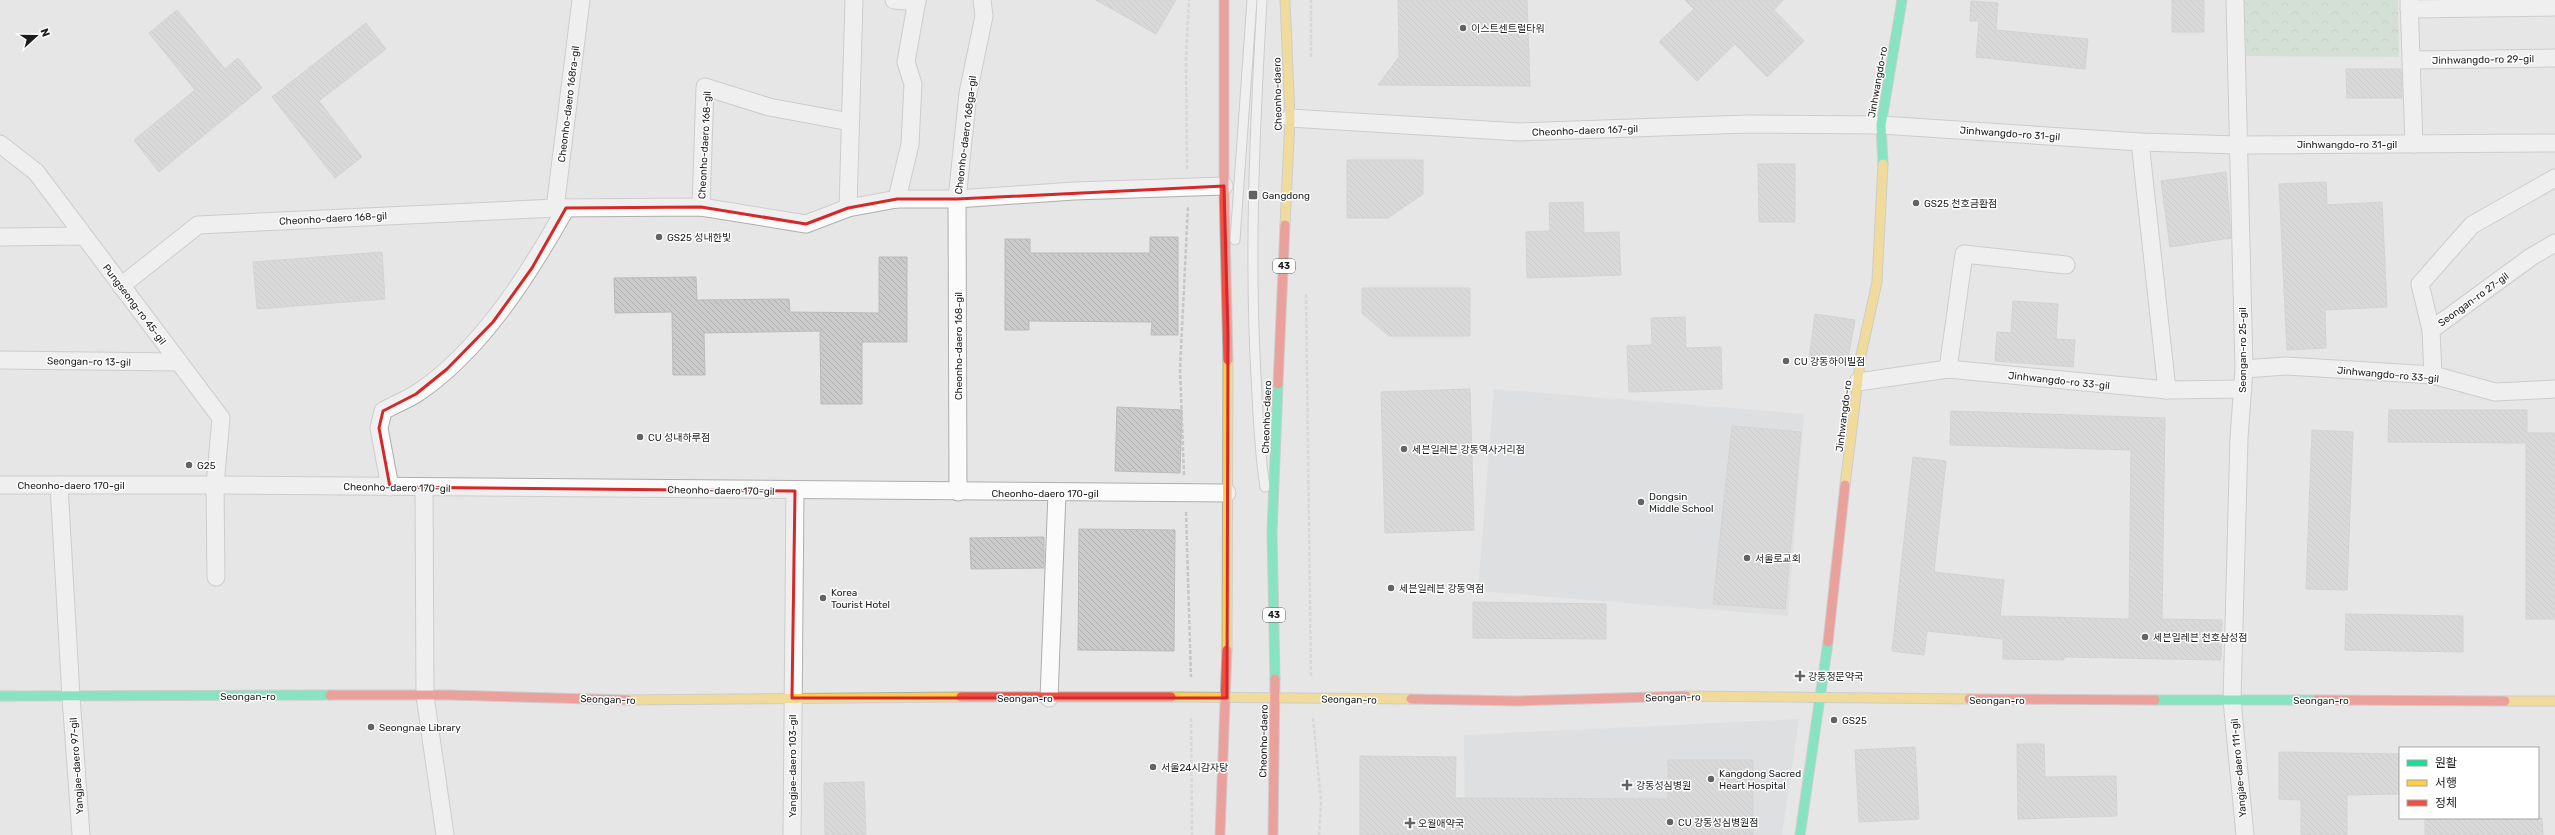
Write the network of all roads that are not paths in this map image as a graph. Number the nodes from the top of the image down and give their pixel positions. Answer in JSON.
{"nodes":[{"id":1,"x":581,"y":0,"type":"edge"},
{"id":2,"x":854,"y":0,"type":"edge"},
{"id":3,"x":894,"y":0,"type":"edge"},
{"id":4,"x":982,"y":0,"type":"edge"},
{"id":5,"x":1224,"y":0,"type":"edge"},
{"id":6,"x":1252,"y":0,"type":"edge"},
{"id":7,"x":1262,"y":0,"type":"edge"},
{"id":8,"x":1285,"y":0,"type":"edge"},
{"id":9,"x":1902,"y":0,"type":"edge"},
{"id":10,"x":2235,"y":0,"type":"edge"},
{"id":11,"x":917,"y":1,"type":"edge"},
{"id":12,"x":2409,"y":4,"type":"edge"},
{"id":13,"x":2555,"y":7,"type":"edge"},
{"id":14,"x":2555,"y":58,"type":"edge"},
{"id":15,"x":2411,"y":60,"type":"junction"},
{"id":16,"x":1290,"y":118,"type":"junction"},
{"id":17,"x":850,"y":122,"type":"junction"},
{"id":18,"x":1881,"y":125,"type":"junction"},
{"id":19,"x":2140,"y":142,"type":"junction"},
{"id":20,"x":2555,"y":143,"type":"edge"},
{"id":21,"x":0,"y":144,"type":"edge"},
{"id":22,"x":2238,"y":144,"type":"junction"},
{"id":23,"x":2414,"y":144,"type":"junction"},
{"id":24,"x":2555,"y":178,"type":"edge"},
{"id":25,"x":1224,"y":186,"type":"junction"},
{"id":26,"x":897,"y":199,"type":"junction"},
{"id":27,"x":957,"y":199,"type":"junction"},
{"id":28,"x":701,"y":207,"type":"junction"},
{"id":29,"x":561,"y":208,"type":"junction"},
{"id":30,"x":848,"y":208,"type":"junction"},
{"id":31,"x":83,"y":236,"type":"junction"},
{"id":32,"x":0,"y":237,"type":"edge"},
{"id":33,"x":2555,"y":243,"type":"edge"},
{"id":34,"x":2066,"y":265,"type":"dead end"},
{"id":35,"x":121,"y":286,"type":"junction"},
{"id":36,"x":2430,"y":330,"type":"junction"},
{"id":37,"x":1228,"y":333,"type":"junction"},
{"id":38,"x":0,"y":360,"type":"edge"},
{"id":39,"x":178,"y":362,"type":"junction"},
{"id":40,"x":1948,"y":369,"type":"junction"},
{"id":41,"x":2244,"y":369,"type":"junction"},
{"id":42,"x":2433,"y":375,"type":"junction"},
{"id":43,"x":1858,"y":382,"type":"junction"},
{"id":44,"x":2243,"y":388,"type":"junction"},
{"id":45,"x":2555,"y":389,"type":"edge"},
{"id":46,"x":2167,"y":390,"type":"junction"},
{"id":47,"x":59,"y":485,"type":"junction"},
{"id":48,"x":215,"y":485,"type":"junction"},
{"id":49,"x":0,"y":486,"type":"edge"},
{"id":50,"x":390,"y":487,"type":"junction"},
{"id":51,"x":424,"y":487,"type":"junction"},
{"id":52,"x":795,"y":491,"type":"junction"},
{"id":53,"x":958,"y":492,"type":"junction"},
{"id":54,"x":1057,"y":493,"type":"junction"},
{"id":55,"x":1227,"y":493,"type":"junction"},
{"id":56,"x":1272,"y":532,"type":"junction"},
{"id":57,"x":216,"y":577,"type":"dead end"},
{"id":58,"x":0,"y":696,"type":"edge"},
{"id":59,"x":425,"y":696,"type":"junction"},
{"id":60,"x":71,"y":697,"type":"junction"},
{"id":61,"x":1275,"y":697,"type":"junction"},
{"id":62,"x":792,"y":698,"type":"junction"},
{"id":63,"x":1049,"y":698,"type":"junction"},
{"id":64,"x":1227,"y":698,"type":"junction"},
{"id":65,"x":1819,"y":699,"type":"junction"},
{"id":66,"x":2232,"y":700,"type":"junction"},
{"id":67,"x":2555,"y":701,"type":"edge"},
{"id":68,"x":81,"y":835,"type":"edge"},
{"id":69,"x":445,"y":835,"type":"edge"},
{"id":70,"x":792,"y":835,"type":"edge"},
{"id":71,"x":1222,"y":835,"type":"edge"},
{"id":72,"x":1273,"y":835,"type":"edge"},
{"id":73,"x":1800,"y":835,"type":"edge"},
{"id":74,"x":2244,"y":835,"type":"edge"}],
"edges":[{"from":1,"to":29,"type":"street","name":"Cheonho-daero 168ra-gil"},
{"from":2,"to":17,"type":"street"},
{"from":3,"to":11,"type":"street"},
{"from":4,"to":27,"type":"street","name":"Cheonho-daero 168ga-gil"},
{"from":5,"to":25,"type":"main road"},
{"from":6,"to":37,"type":"lane"},
{"from":7,"to":56,"type":"lane"},
{"from":8,"to":16,"type":"main road","name":"Cheonho-daero","number":"43"},
{"from":9,"to":18,"type":"main road","name":"Jinhwangdo-ro"},
{"from":10,"to":22,"type":"street","name":"Seongan-ro 25-gil"},
{"from":11,"to":26,"type":"street"},
{"from":12,"to":13,"type":"street"},
{"from":12,"to":15,"type":"street"},
{"from":14,"to":15,"type":"street","name":"Jinhwangdo-ro 29-gil"},
{"from":15,"to":23,"type":"street"},
{"from":16,"to":18,"type":"street","name":"Cheonho-daero 167-gil"},
{"from":16,"to":56,"type":"main road","name":"Cheonho-daero","number":"43"},
{"from":17,"to":28,"type":"street","name":"Cheonho-daero 168-gil"},
{"from":17,"to":30,"type":"street"},
{"from":18,"to":19,"type":"street","name":"Jinhwangdo-ro 31-gil"},
{"from":18,"to":43,"type":"main road","name":"Jinhwangdo-ro"},
{"from":19,"to":22,"type":"street","name":"Jinhwangdo-ro 31-gil"},
{"from":19,"to":46,"type":"street"},
{"from":20,"to":23,"type":"street","name":"Jinhwangdo-ro 31-gil"},
{"from":21,"to":31,"type":"street","name":"Pungseong-ro 45-gil"},
{"from":22,"to":23,"type":"street","name":"Jinhwangdo-ro 31-gil"},
{"from":22,"to":41,"type":"street","name":"Seongan-ro 25-gil"},
{"from":24,"to":36,"type":"street"},
{"from":25,"to":27,"type":"street","name":"Cheonho-daero 168-gil"},
{"from":25,"to":37,"type":"main road"},
{"from":26,"to":27,"type":"street","name":"Cheonho-daero 168-gil"},
{"from":26,"to":30,"type":"street","name":"Cheonho-daero 168-gil"},
{"from":27,"to":53,"type":"street","name":"Cheonho-daero 168-gil"},
{"from":28,"to":29,"type":"street","name":"Cheonho-daero 168-gil"},
{"from":28,"to":30,"type":"street","name":"Cheonho-daero 168-gil"},
{"from":29,"to":35,"type":"street","name":"Cheonho-daero 168-gil"},
{"from":29,"to":50,"type":"street"},
{"from":31,"to":32,"type":"street"},
{"from":31,"to":35,"type":"street","name":"Pungseong-ro 45-gil"},
{"from":33,"to":36,"type":"street","name":"Seongan-ro 27-gil"},
{"from":34,"to":40,"type":"street"},
{"from":35,"to":39,"type":"street","name":"Pungseong-ro 45-gil"},
{"from":36,"to":42,"type":"street","name":"Seongan-ro 27-gil"},
{"from":37,"to":55,"type":"main road"},
{"from":38,"to":39,"type":"street","name":"Seongan-ro 13-gil"},
{"from":39,"to":48,"type":"street","name":"Pungseong-ro 45-gil"},
{"from":40,"to":43,"type":"street","name":"Jinhwangdo-ro 33-gil"},
{"from":40,"to":46,"type":"street","name":"Jinhwangdo-ro 33-gil"},
{"from":41,"to":42,"type":"street","name":"Jinhwangdo-ro 33-gil"},
{"from":41,"to":44,"type":"street","name":"Seongan-ro 25-gil"},
{"from":42,"to":45,"type":"street","name":"Jinhwangdo-ro 33-gil"},
{"from":43,"to":65,"type":"main road","name":"Jinhwangdo-ro"},
{"from":44,"to":46,"type":"street","name":"Jinhwangdo-ro 33-gil"},
{"from":44,"to":66,"type":"street","name":"Seongan-ro 25-gil"},
{"from":47,"to":48,"type":"street","name":"Cheonho-daero 170-gil"},
{"from":47,"to":49,"type":"street","name":"Cheonho-daero 170-gil"},
{"from":47,"to":60,"type":"street"},
{"from":48,"to":50,"type":"street","name":"Cheonho-daero 170-gil"},
{"from":48,"to":57,"type":"street"},
{"from":50,"to":51,"type":"street","name":"Cheonho-daero 170-gil"},
{"from":51,"to":52,"type":"street","name":"Cheonho-daero 170-gil"},
{"from":51,"to":59,"type":"street"},
{"from":52,"to":53,"type":"street","name":"Cheonho-daero 170-gil"},
{"from":52,"to":62,"type":"street"},
{"from":53,"to":54,"type":"street","name":"Cheonho-daero 170-gil"},
{"from":54,"to":55,"type":"street","name":"Cheonho-daero 170-gil"},
{"from":54,"to":63,"type":"street"},
{"from":55,"to":64,"type":"main road"},
{"from":56,"to":61,"type":"main road","name":"Cheonho-daero","number":"43"},
{"from":58,"to":60,"type":"main road","name":"Seongan-ro"},
{"from":59,"to":60,"type":"main road","name":"Seongan-ro"},
{"from":59,"to":62,"type":"main road","name":"Seongan-ro"},
{"from":59,"to":69,"type":"street"},
{"from":60,"to":68,"type":"street","name":"Yangjae-daero 97-gil"},
{"from":61,"to":64,"type":"main road","name":"Seongan-ro"},
{"from":61,"to":65,"type":"main road","name":"Seongan-ro"},
{"from":61,"to":72,"type":"main road","name":"Cheonho-daero","number":"43"},
{"from":62,"to":63,"type":"main road","name":"Seongan-ro"},
{"from":62,"to":70,"type":"street","name":"Yangjae-daero 103-gil"},
{"from":63,"to":64,"type":"main road","name":"Seongan-ro"},
{"from":64,"to":71,"type":"main road"},
{"from":65,"to":66,"type":"main road","name":"Seongan-ro"},
{"from":65,"to":73,"type":"main road","name":"Jinhwangdo-ro"},
{"from":66,"to":67,"type":"main road","name":"Seongan-ro"},
{"from":66,"to":74,"type":"street","name":"Yangjae-daero 111-gil"}]}
